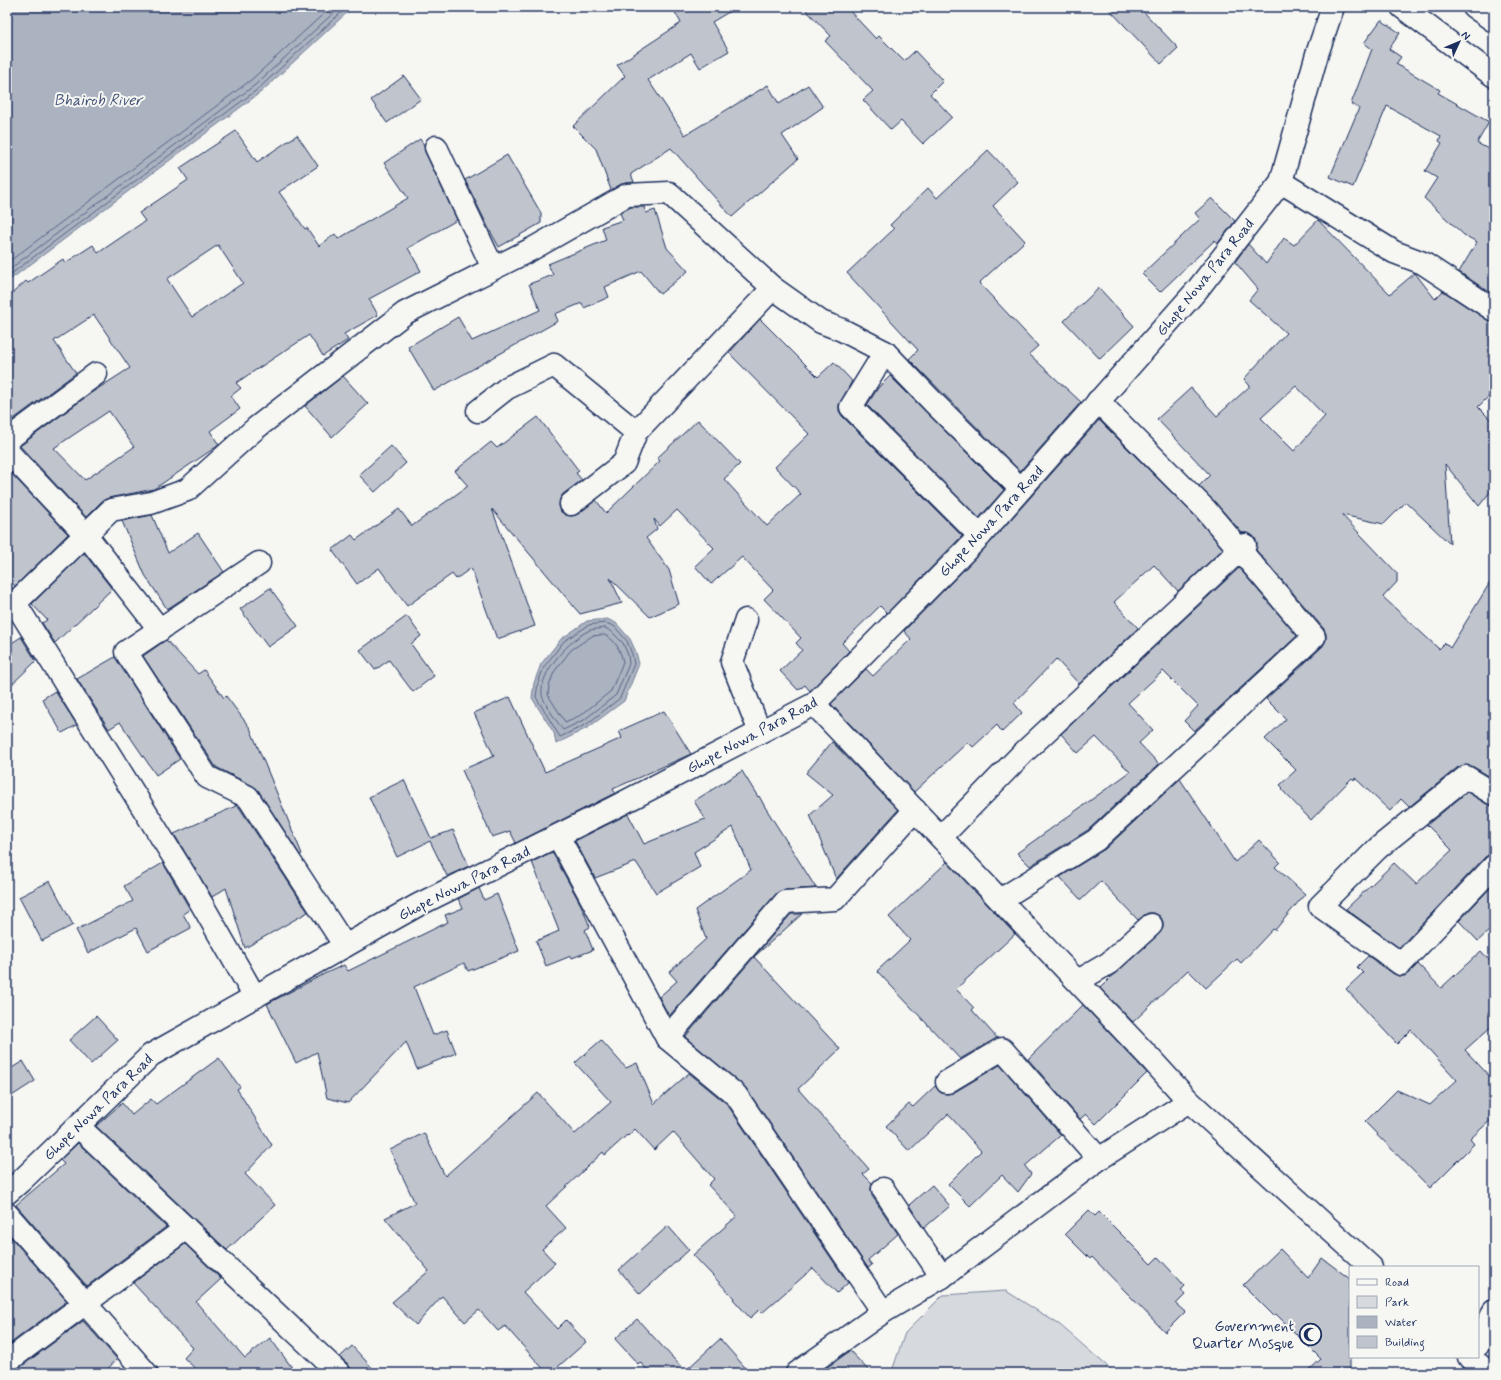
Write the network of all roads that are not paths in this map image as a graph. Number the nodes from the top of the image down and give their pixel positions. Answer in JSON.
{"nodes":[{"id":1,"x":1333,"y":7,"type":"edge"},
{"id":2,"x":1402,"y":7,"type":"edge"},
{"id":3,"x":1474,"y":7,"type":"edge"},
{"id":4,"x":1494,"y":21,"type":"edge"},
{"id":5,"x":1494,"y":76,"type":"edge"},
{"id":6,"x":436,"y":147,"type":"dead end"},
{"id":7,"x":1281,"y":182,"type":"junction"},
{"id":8,"x":493,"y":268,"type":"junction"},
{"id":9,"x":773,"y":288,"type":"junction"},
{"id":10,"x":1494,"y":310,"type":"edge"},
{"id":11,"x":885,"y":352,"type":"junction"},
{"id":12,"x":96,"y":374,"type":"dead end"},
{"id":13,"x":1098,"y":401,"type":"junction"},
{"id":14,"x":478,"y":411,"type":"dead end"},
{"id":15,"x":636,"y":432,"type":"junction"},
{"id":16,"x":7,"y":440,"type":"edge"},
{"id":17,"x":7,"y":451,"type":"edge"},
{"id":18,"x":1021,"y":490,"type":"junction"},
{"id":19,"x":571,"y":504,"type":"dead end"},
{"id":20,"x":86,"y":535,"type":"junction"},
{"id":21,"x":980,"y":536,"type":"junction"},
{"id":22,"x":1246,"y":545,"type":"dead end"},
{"id":23,"x":259,"y":563,"type":"dead end"},
{"id":24,"x":10,"y":602,"type":"edge"},
{"id":25,"x":746,"y":620,"type":"dead end"},
{"id":26,"x":160,"y":630,"type":"junction"},
{"id":27,"x":814,"y":704,"type":"junction"},
{"id":28,"x":760,"y":732,"type":"junction"},
{"id":29,"x":1494,"y":794,"type":"edge"},
{"id":30,"x":915,"y":810,"type":"junction"},
{"id":31,"x":558,"y":836,"type":"junction"},
{"id":32,"x":941,"y":837,"type":"junction"},
{"id":33,"x":1494,"y":866,"type":"edge"},
{"id":34,"x":1000,"y":900,"type":"junction"},
{"id":35,"x":1151,"y":925,"type":"dead end"},
{"id":36,"x":345,"y":946,"type":"junction"},
{"id":37,"x":1078,"y":981,"type":"junction"},
{"id":38,"x":255,"y":997,"type":"junction"},
{"id":39,"x":667,"y":1038,"type":"junction"},
{"id":40,"x":947,"y":1082,"type":"dead end"},
{"id":41,"x":1189,"y":1101,"type":"junction"},
{"id":42,"x":78,"y":1126,"type":"junction"},
{"id":43,"x":1099,"y":1159,"type":"junction"},
{"id":44,"x":883,"y":1189,"type":"dead end"},
{"id":45,"x":7,"y":1192,"type":"edge"},
{"id":46,"x":7,"y":1214,"type":"edge"},
{"id":47,"x":186,"y":1228,"type":"junction"},
{"id":48,"x":1370,"y":1266,"type":"edge"},
{"id":49,"x":942,"y":1277,"type":"junction"},
{"id":50,"x":85,"y":1303,"type":"junction"},
{"id":51,"x":1494,"y":1311,"type":"edge"},
{"id":52,"x":883,"y":1312,"type":"junction"},
{"id":53,"x":1479,"y":1342,"type":"edge"},
{"id":54,"x":1471,"y":1358,"type":"edge"},
{"id":55,"x":14,"y":1361,"type":"edge"},
{"id":56,"x":146,"y":1373,"type":"edge"},
{"id":57,"x":339,"y":1373,"type":"edge"},
{"id":58,"x":797,"y":1373,"type":"edge"},
{"id":59,"x":1490,"y":1373,"type":"edge"}],
"edges":[{"from":1,"to":7,"type":"main road","name":"Ghope Nowa Para Road"},
{"from":2,"to":5,"type":"main road"},
{"from":3,"to":4,"type":"main road"},
{"from":6,"to":8,"type":"main road"},
{"from":7,"to":10,"type":"main road"},
{"from":7,"to":13,"type":"main road","name":"Ghope Nowa Para Road"},
{"from":8,"to":9,"type":"main road"},
{"from":8,"to":20,"type":"main road"},
{"from":9,"to":11,"type":"main road"},
{"from":9,"to":15,"type":"main road"},
{"from":11,"to":18,"type":"main road"},
{"from":11,"to":21,"type":"main road"},
{"from":12,"to":16,"type":"main road"},
{"from":13,"to":18,"type":"main road","name":"Ghope Nowa Para Road"},
{"from":13,"to":34,"type":"main road"},
{"from":14,"to":15,"type":"main road"},
{"from":15,"to":19,"type":"main road"},
{"from":17,"to":20,"type":"main road"},
{"from":18,"to":21,"type":"main road","name":"Ghope Nowa Para Road"},
{"from":20,"to":24,"type":"main road"},
{"from":20,"to":26,"type":"main road"},
{"from":21,"to":27,"type":"main road","name":"Ghope Nowa Para Road"},
{"from":22,"to":32,"type":"main road"},
{"from":23,"to":26,"type":"main road"},
{"from":24,"to":38,"type":"main road"},
{"from":25,"to":28,"type":"main road"},
{"from":26,"to":36,"type":"main road"},
{"from":27,"to":28,"type":"main road","name":"Ghope Nowa Para Road"},
{"from":27,"to":30,"type":"main road"},
{"from":28,"to":31,"type":"main road","name":"Ghope Nowa Para Road"},
{"from":29,"to":33,"type":"main road"},
{"from":30,"to":32,"type":"main road"},
{"from":30,"to":39,"type":"main road"},
{"from":31,"to":36,"type":"main road","name":"Ghope Nowa Para Road"},
{"from":31,"to":39,"type":"main road"},
{"from":32,"to":34,"type":"main road"},
{"from":34,"to":37,"type":"main road"},
{"from":35,"to":37,"type":"main road"},
{"from":36,"to":38,"type":"main road","name":"Ghope Nowa Para Road"},
{"from":37,"to":41,"type":"main road"},
{"from":38,"to":42,"type":"main road","name":"Ghope Nowa Para Road"},
{"from":39,"to":52,"type":"main road"},
{"from":40,"to":43,"type":"main road"},
{"from":41,"to":43,"type":"main road"},
{"from":41,"to":48,"type":"main road"},
{"from":42,"to":45,"type":"main road","name":"Ghope Nowa Para Road"},
{"from":42,"to":47,"type":"main road"},
{"from":43,"to":49,"type":"main road"},
{"from":44,"to":49,"type":"main road"},
{"from":46,"to":50,"type":"main road"},
{"from":47,"to":50,"type":"main road"},
{"from":47,"to":57,"type":"main road"},
{"from":49,"to":52,"type":"main road"},
{"from":50,"to":55,"type":"main road"},
{"from":50,"to":56,"type":"main road"},
{"from":51,"to":53,"type":"main road"},
{"from":52,"to":58,"type":"main road"},
{"from":54,"to":59,"type":"main road"}]}
